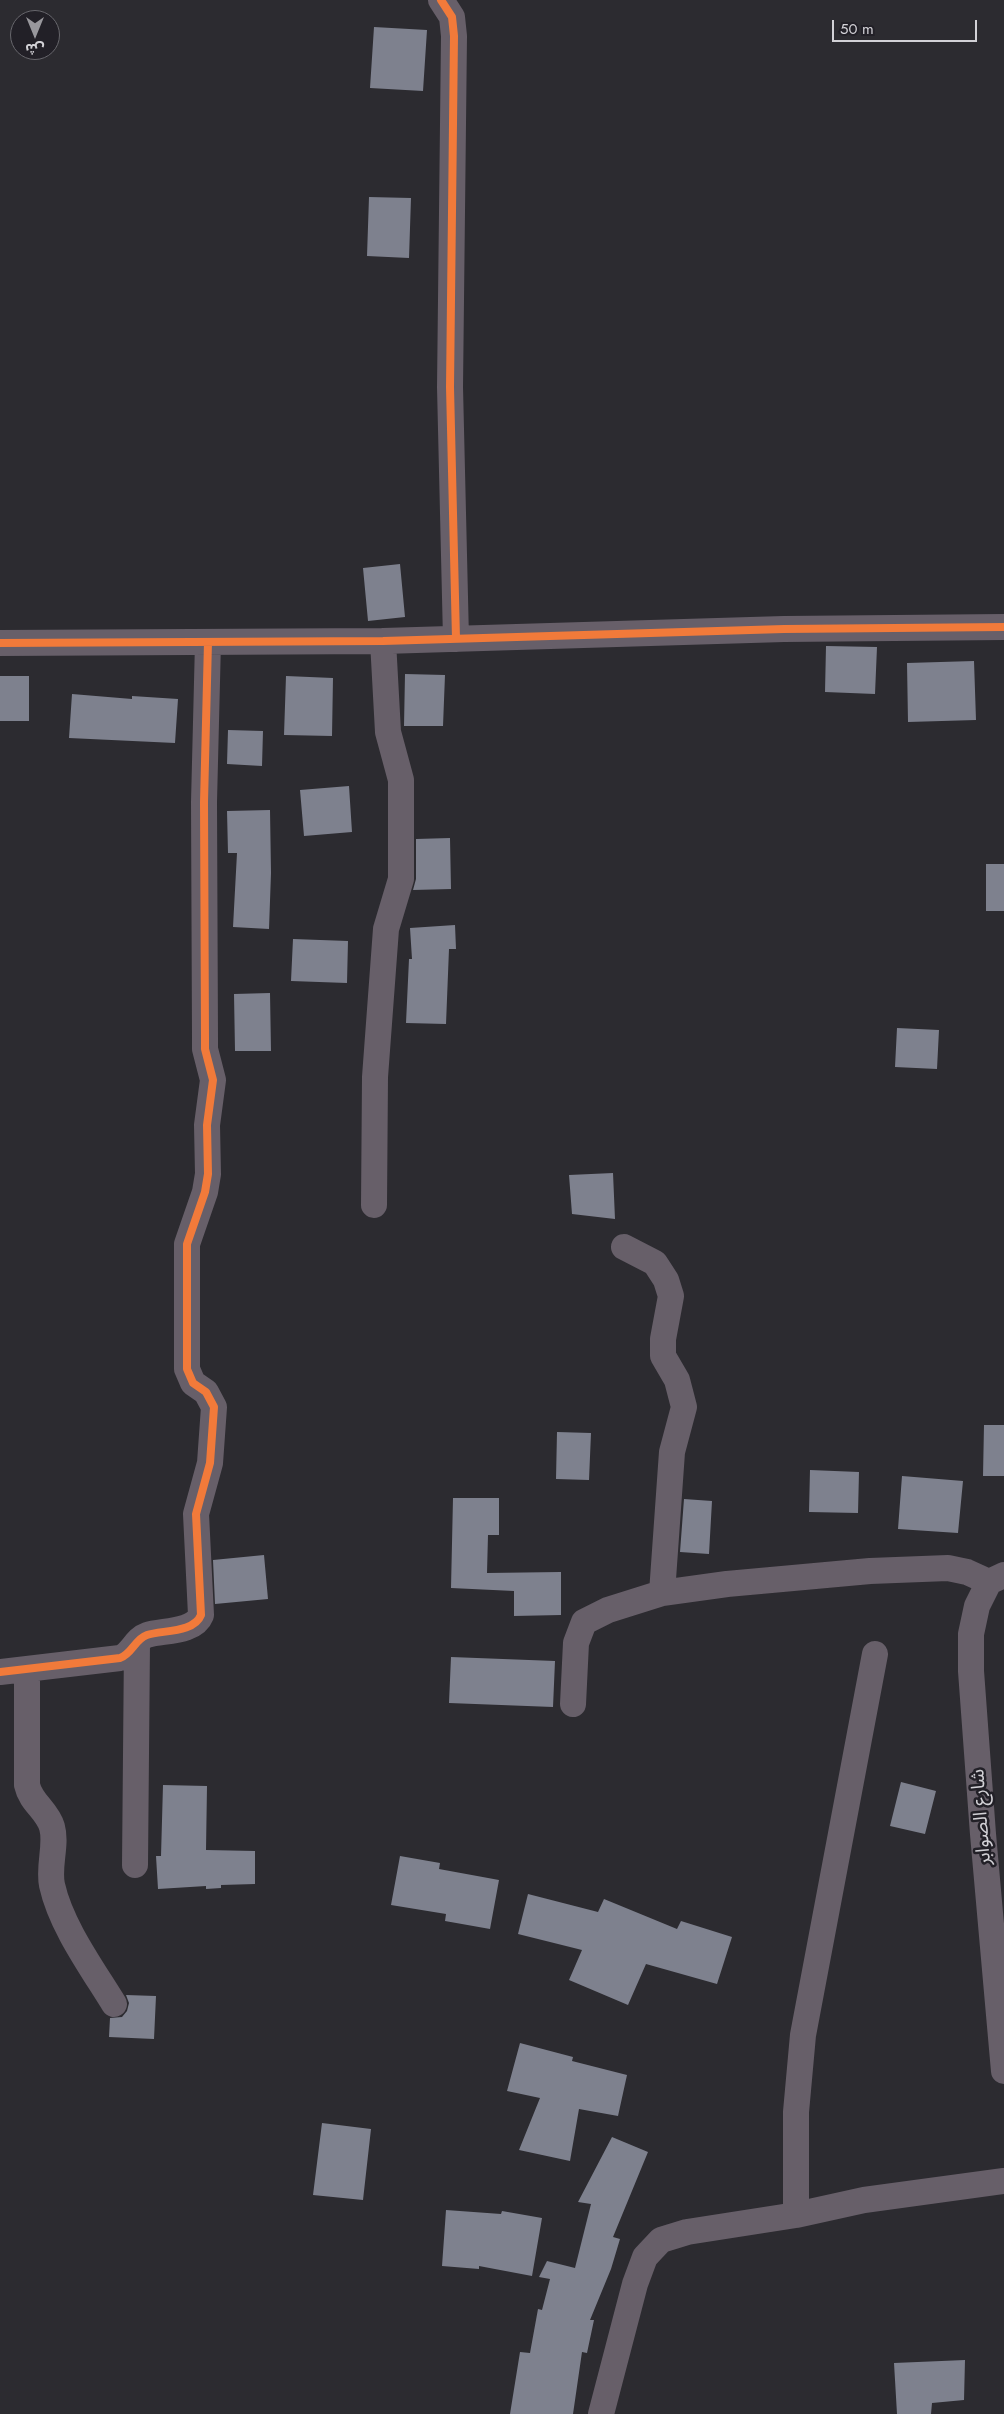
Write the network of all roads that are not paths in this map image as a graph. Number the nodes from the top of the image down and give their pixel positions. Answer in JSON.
{"nodes":[{"id":1,"x":441,"y":0,"type":"edge"},
{"id":2,"x":1004,"y":627,"type":"edge"},
{"id":3,"x":456,"y":639,"type":"junction"},
{"id":4,"x":383,"y":641,"type":"junction"},
{"id":5,"x":208,"y":642,"type":"junction"},
{"id":6,"x":0,"y":643,"type":"edge"},
{"id":7,"x":374,"y":1205,"type":"dead end"},
{"id":8,"x":624,"y":1247,"type":"dead end"},
{"id":9,"x":997,"y":1578,"type":"edge"},
{"id":10,"x":662,"y":1593,"type":"junction"},
{"id":11,"x":136,"y":1643,"type":"junction"},
{"id":12,"x":875,"y":1654,"type":"dead end"},
{"id":13,"x":27,"y":1669,"type":"junction"},
{"id":14,"x":0,"y":1672,"type":"edge"},
{"id":15,"x":574,"y":1704,"type":"dead end"},
{"id":16,"x":135,"y":1865,"type":"dead end"},
{"id":17,"x":114,"y":2004,"type":"dead end"},
{"id":18,"x":1004,"y":2071,"type":"edge"},
{"id":19,"x":1004,"y":2181,"type":"edge"},
{"id":20,"x":796,"y":2216,"type":"junction"},
{"id":21,"x":601,"y":2414,"type":"edge"}],
"edges":[{"from":1,"to":3,"type":"street"},
{"from":2,"to":3,"type":"street"},
{"from":3,"to":4,"type":"street"},
{"from":4,"to":5,"type":"street"},
{"from":4,"to":7,"type":"street"},
{"from":5,"to":6,"type":"street"},
{"from":5,"to":11,"type":"street"},
{"from":8,"to":10,"type":"street"},
{"from":9,"to":10,"type":"street"},
{"from":9,"to":18,"type":"street","name":"شارع الصوابر"},
{"from":10,"to":15,"type":"street"},
{"from":11,"to":13,"type":"street"},
{"from":11,"to":16,"type":"street"},
{"from":12,"to":20,"type":"street"},
{"from":13,"to":14,"type":"street"},
{"from":13,"to":17,"type":"street"},
{"from":19,"to":20,"type":"street"},
{"from":20,"to":21,"type":"street"}]}
